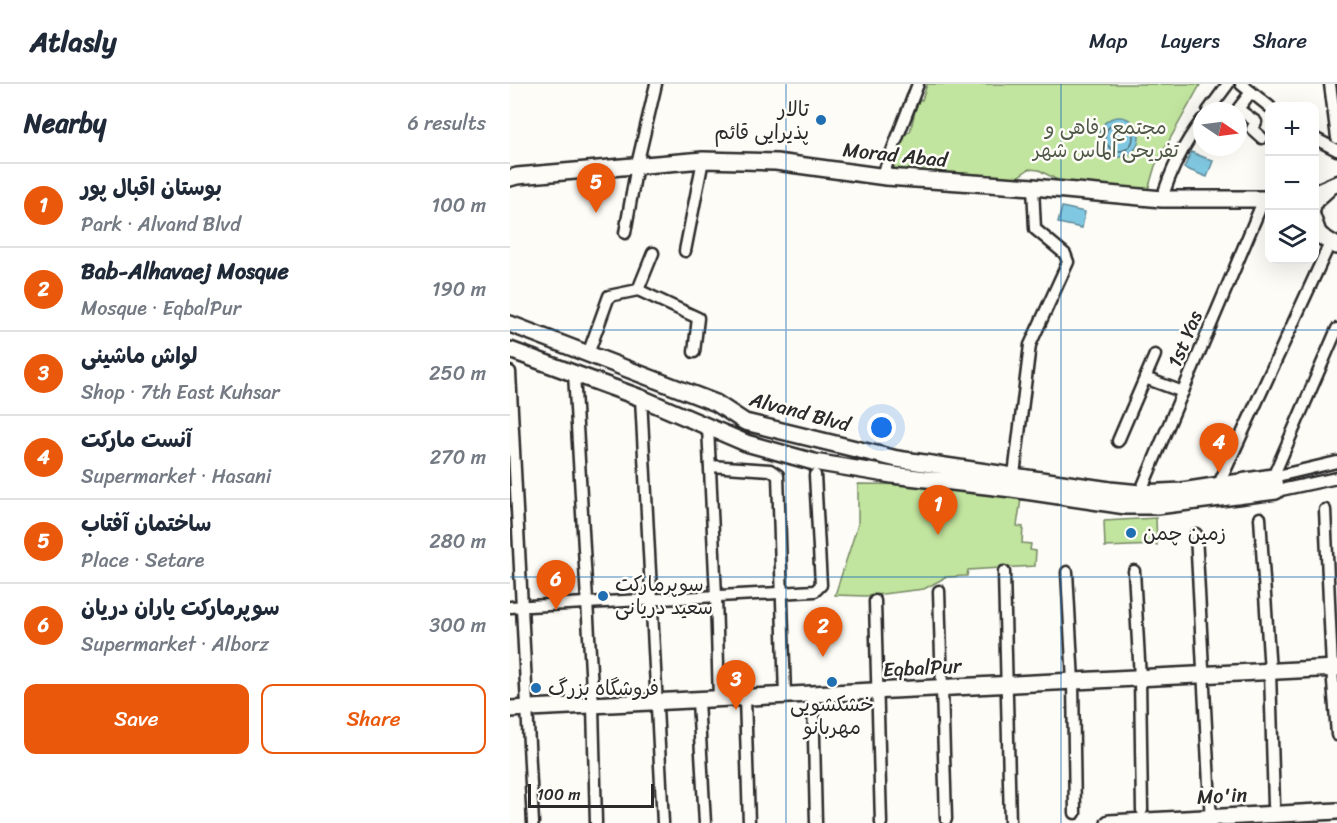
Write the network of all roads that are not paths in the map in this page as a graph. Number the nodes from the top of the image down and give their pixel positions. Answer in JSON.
{"nodes":[{"id":1,"x":656,"y":84,"type":"edge"},
{"id":2,"x":918,"y":84,"type":"edge"},
{"id":3,"x":1228,"y":84,"type":"edge"},
{"id":4,"x":1241,"y":84,"type":"edge"},
{"id":5,"x":1330,"y":84,"type":"edge"},
{"id":6,"x":1251,"y":92,"type":"junction"},
{"id":7,"x":1215,"y":102,"type":"edge"},
{"id":8,"x":1265,"y":104,"type":"edge"},
{"id":9,"x":1193,"y":132,"type":"edge"},
{"id":10,"x":1262,"y":138,"type":"dead end"},
{"id":11,"x":1337,"y":138,"type":"edge"},
{"id":12,"x":1319,"y":141,"type":"edge"},
{"id":13,"x":1337,"y":150,"type":"edge"},
{"id":14,"x":703,"y":160,"type":"junction"},
{"id":15,"x":637,"y":165,"type":"junction"},
{"id":16,"x":512,"y":176,"type":"edge"},
{"id":17,"x":882,"y":177,"type":"junction"},
{"id":18,"x":1337,"y":182,"type":"edge"},
{"id":19,"x":1033,"y":187,"type":"junction"},
{"id":20,"x":1319,"y":188,"type":"edge"},
{"id":21,"x":1162,"y":199,"type":"junction"},
{"id":22,"x":1265,"y":200,"type":"edge"},
{"id":23,"x":1265,"y":207,"type":"edge"},
{"id":24,"x":1315,"y":210,"type":"edge"},
{"id":25,"x":1319,"y":228,"type":"edge"},
{"id":26,"x":625,"y":232,"type":"dead end"},
{"id":27,"x":1319,"y":235,"type":"edge"},
{"id":28,"x":1333,"y":244,"type":"edge"},
{"id":29,"x":685,"y":252,"type":"dead end"},
{"id":30,"x":653,"y":254,"type":"dead end"},
{"id":31,"x":638,"y":290,"type":"junction"},
{"id":32,"x":510,"y":324,"type":"edge"},
{"id":33,"x":1337,"y":329,"type":"edge"},
{"id":34,"x":510,"y":350,"type":"edge"},
{"id":35,"x":694,"y":352,"type":"dead end"},
{"id":36,"x":588,"y":354,"type":"junction"},
{"id":37,"x":1155,"y":355,"type":"dead end"},
{"id":38,"x":510,"y":372,"type":"edge"},
{"id":39,"x":574,"y":373,"type":"junction"},
{"id":40,"x":1145,"y":378,"type":"junction"},
{"id":41,"x":1182,"y":392,"type":"junction"},
{"id":42,"x":641,"y":398,"type":"junction"},
{"id":43,"x":708,"y":427,"type":"junction"},
{"id":44,"x":1119,"y":441,"type":"dead end"},
{"id":45,"x":1337,"y":462,"type":"edge"},
{"id":46,"x":710,"y":466,"type":"junction"},
{"id":47,"x":1014,"y":475,"type":"junction"},
{"id":48,"x":815,"y":476,"type":"dead end"},
{"id":49,"x":1337,"y":478,"type":"edge"},
{"id":50,"x":1274,"y":484,"type":"junction"},
{"id":51,"x":1218,"y":486,"type":"junction"},
{"id":52,"x":1140,"y":493,"type":"junction"},
{"id":53,"x":1109,"y":497,"type":"junction"},
{"id":54,"x":1325,"y":510,"type":"dead end"},
{"id":55,"x":1260,"y":518,"type":"dead end"},
{"id":56,"x":1196,"y":534,"type":"dead end"},
{"id":57,"x":1134,"y":571,"type":"dead end"},
{"id":58,"x":1004,"y":572,"type":"dead end"},
{"id":59,"x":1067,"y":572,"type":"dead end"},
{"id":60,"x":939,"y":591,"type":"dead end"},
{"id":61,"x":783,"y":592,"type":"junction"},
{"id":62,"x":716,"y":596,"type":"junction"},
{"id":63,"x":653,"y":599,"type":"junction"},
{"id":64,"x":875,"y":601,"type":"dead end"},
{"id":65,"x":587,"y":603,"type":"junction"},
{"id":66,"x":516,"y":606,"type":"edge"},
{"id":67,"x":1334,"y":668,"type":"edge"},
{"id":68,"x":1270,"y":672,"type":"junction"},
{"id":69,"x":1204,"y":675,"type":"junction"},
{"id":70,"x":1140,"y":678,"type":"junction"},
{"id":71,"x":1073,"y":682,"type":"junction"},
{"id":72,"x":1008,"y":685,"type":"junction"},
{"id":73,"x":942,"y":688,"type":"junction"},
{"id":74,"x":878,"y":692,"type":"junction"},
{"id":75,"x":813,"y":695,"type":"junction"},
{"id":76,"x":786,"y":696,"type":"junction"},
{"id":77,"x":745,"y":698,"type":"junction"},
{"id":78,"x":719,"y":700,"type":"junction"},
{"id":79,"x":698,"y":701,"type":"junction"},
{"id":80,"x":657,"y":703,"type":"junction"},
{"id":81,"x":592,"y":706,"type":"junction"},
{"id":82,"x":528,"y":709,"type":"junction"},
{"id":83,"x":510,"y":710,"type":"edge"},
{"id":84,"x":1337,"y":735,"type":"edge"},
{"id":85,"x":1337,"y":810,"type":"edge"},
{"id":86,"x":1075,"y":813,"type":"dead end"},
{"id":87,"x":1282,"y":814,"type":"edge"},
{"id":88,"x":1138,"y":818,"type":"edge"},
{"id":89,"x":946,"y":819,"type":"dead end"},
{"id":90,"x":1210,"y":820,"type":"edge"},
{"id":91,"x":533,"y":823,"type":"edge"},
{"id":92,"x":596,"y":823,"type":"edge"},
{"id":93,"x":663,"y":823,"type":"edge"},
{"id":94,"x":705,"y":823,"type":"edge"},
{"id":95,"x":749,"y":823,"type":"edge"},
{"id":96,"x":816,"y":823,"type":"edge"},
{"id":97,"x":881,"y":823,"type":"edge"},
{"id":98,"x":1010,"y":823,"type":"edge"},
{"id":99,"x":1109,"y":823,"type":"edge"}],
"edges":[{"from":1,"to":15,"type":"street"},
{"from":2,"to":17,"type":"street"},
{"from":3,"to":7,"type":"street"},
{"from":4,"to":6,"type":"street"},
{"from":5,"to":11,"type":"street"},
{"from":6,"to":8,"type":"street"},
{"from":6,"to":10,"type":"street"},
{"from":9,"to":21,"type":"street"},
{"from":12,"to":13,"type":"street"},
{"from":14,"to":15,"type":"street","name":"Morad Abad"},
{"from":14,"to":17,"type":"street","name":"Morad Abad"},
{"from":14,"to":29,"type":"street"},
{"from":15,"to":16,"type":"street","name":"Morad Abad"},
{"from":15,"to":26,"type":"street"},
{"from":17,"to":19,"type":"street","name":"Morad Abad"},
{"from":18,"to":20,"type":"street"},
{"from":18,"to":24,"type":"street"},
{"from":19,"to":21,"type":"street","name":"Morad Abad"},
{"from":19,"to":47,"type":"street"},
{"from":21,"to":22,"type":"street","name":"Morad Abad"},
{"from":23,"to":41,"type":"street","name":"1st Yas"},
{"from":25,"to":28,"type":"street"},
{"from":27,"to":28,"type":"street"},
{"from":28,"to":51,"type":"street"},
{"from":30,"to":31,"type":"street"},
{"from":31,"to":35,"type":"street"},
{"from":31,"to":36,"type":"street"},
{"from":32,"to":36,"type":"street","name":"Alvand Blvd"},
{"from":33,"to":50,"type":"street"},
{"from":34,"to":39,"type":"street","name":"Alvand Blvd"},
{"from":36,"to":47,"type":"street","name":"Alvand Blvd"},
{"from":37,"to":40,"type":"street"},
{"from":38,"to":66,"type":"street"},
{"from":39,"to":42,"type":"street","name":"Alvand Blvd"},
{"from":39,"to":65,"type":"street"},
{"from":40,"to":41,"type":"street"},
{"from":40,"to":44,"type":"street"},
{"from":41,"to":52,"type":"street","name":"1st Yas"},
{"from":42,"to":43,"type":"street","name":"Alvand Blvd"},
{"from":42,"to":63,"type":"street"},
{"from":43,"to":46,"type":"street"},
{"from":43,"to":53,"type":"street","name":"Alvand Blvd"},
{"from":45,"to":50,"type":"street"},
{"from":46,"to":61,"type":"street"},
{"from":46,"to":62,"type":"street"},
{"from":47,"to":53,"type":"street","name":"Alvand Blvd"},
{"from":48,"to":61,"type":"street"},
{"from":49,"to":50,"type":"street"},
{"from":50,"to":51,"type":"street","name":"Alvand Blvd"},
{"from":50,"to":53,"type":"street","name":"Alvand Blvd"},
{"from":51,"to":52,"type":"street","name":"Alvand Blvd"},
{"from":52,"to":53,"type":"street","name":"Alvand Blvd"},
{"from":54,"to":67,"type":"street"},
{"from":55,"to":68,"type":"street"},
{"from":56,"to":69,"type":"street"},
{"from":57,"to":70,"type":"street"},
{"from":58,"to":72,"type":"street"},
{"from":59,"to":71,"type":"street"},
{"from":60,"to":73,"type":"street"},
{"from":61,"to":62,"type":"street"},
{"from":61,"to":76,"type":"street"},
{"from":62,"to":63,"type":"street"},
{"from":62,"to":78,"type":"street"},
{"from":63,"to":65,"type":"street"},
{"from":63,"to":80,"type":"street"},
{"from":64,"to":74,"type":"street"},
{"from":65,"to":66,"type":"street"},
{"from":65,"to":81,"type":"street"},
{"from":66,"to":82,"type":"street"},
{"from":67,"to":68,"type":"street","name":"EqbalPur"},
{"from":67,"to":84,"type":"street"},
{"from":68,"to":69,"type":"street","name":"EqbalPur"},
{"from":68,"to":87,"type":"street"},
{"from":69,"to":70,"type":"street","name":"EqbalPur"},
{"from":69,"to":90,"type":"street"},
{"from":70,"to":71,"type":"street","name":"EqbalPur"},
{"from":70,"to":88,"type":"street"},
{"from":71,"to":72,"type":"street","name":"EqbalPur"},
{"from":71,"to":86,"type":"street"},
{"from":72,"to":73,"type":"street","name":"EqbalPur"},
{"from":72,"to":98,"type":"street"},
{"from":73,"to":74,"type":"street","name":"EqbalPur"},
{"from":73,"to":89,"type":"street"},
{"from":74,"to":75,"type":"street","name":"EqbalPur"},
{"from":74,"to":97,"type":"street"},
{"from":75,"to":76,"type":"street","name":"EqbalPur"},
{"from":75,"to":96,"type":"street"},
{"from":76,"to":77,"type":"street","name":"EqbalPur"},
{"from":77,"to":78,"type":"street","name":"EqbalPur"},
{"from":77,"to":95,"type":"street"},
{"from":78,"to":79,"type":"street","name":"EqbalPur"},
{"from":79,"to":80,"type":"street","name":"EqbalPur"},
{"from":79,"to":94,"type":"street"},
{"from":80,"to":81,"type":"street","name":"EqbalPur"},
{"from":80,"to":93,"type":"street"},
{"from":81,"to":82,"type":"street","name":"EqbalPur"},
{"from":81,"to":92,"type":"street"},
{"from":82,"to":83,"type":"street","name":"EqbalPur"},
{"from":82,"to":91,"type":"street"},
{"from":85,"to":87,"type":"street","name":"Mo'in"},
{"from":87,"to":90,"type":"street","name":"Mo'in"},
{"from":88,"to":90,"type":"street","name":"Mo'in"},
{"from":88,"to":99,"type":"street","name":"Mo'in"}]}
